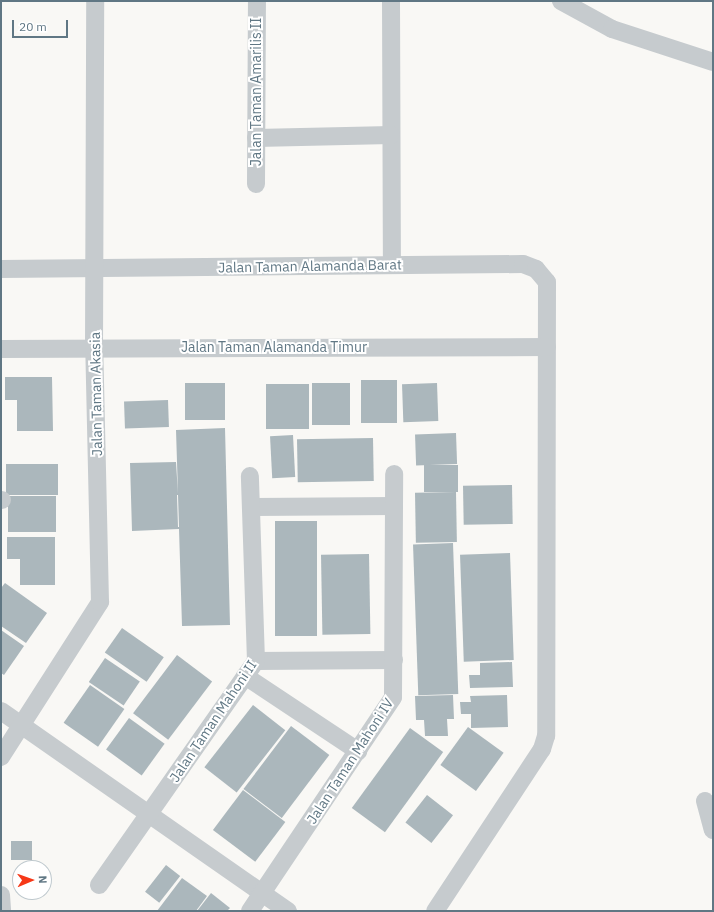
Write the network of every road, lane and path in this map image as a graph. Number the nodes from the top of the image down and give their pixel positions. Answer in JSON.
{"nodes":[{"id":1,"x":95,"y":1,"type":"edge"},
{"id":2,"x":256,"y":1,"type":"edge"},
{"id":3,"x":391,"y":1,"type":"edge"},
{"id":4,"x":561,"y":1,"type":"edge"},
{"id":5,"x":713,"y":62,"type":"edge"},
{"id":6,"x":391,"y":135,"type":"junction"},
{"id":7,"x":256,"y":138,"type":"junction"},
{"id":8,"x":256,"y":184,"type":"dead end"},
{"id":9,"x":392,"y":265,"type":"junction"},
{"id":10,"x":1,"y":269,"type":"edge"},
{"id":11,"x":95,"y":269,"type":"junction"},
{"id":12,"x":94,"y":347,"type":"junction"},
{"id":13,"x":547,"y":347,"type":"junction"},
{"id":14,"x":1,"y":349,"type":"edge"},
{"id":15,"x":394,"y":474,"type":"dead end"},
{"id":16,"x":250,"y":476,"type":"dead end"},
{"id":17,"x":251,"y":506,"type":"junction"},
{"id":18,"x":394,"y":506,"type":"junction"},
{"id":19,"x":394,"y":660,"type":"junction"},
{"id":20,"x":256,"y":661,"type":"junction"},
{"id":21,"x":246,"y":676,"type":"junction"},
{"id":22,"x":1,"y":711,"type":"edge"},
{"id":23,"x":23,"y":726,"type":"junction"},
{"id":24,"x":358,"y":751,"type":"junction"},
{"id":25,"x":1,"y":757,"type":"edge"},
{"id":26,"x":705,"y":801,"type":"dead end"},
{"id":27,"x":150,"y":815,"type":"junction"},
{"id":28,"x":713,"y":830,"type":"edge"},
{"id":29,"x":99,"y":884,"type":"dead end"},
{"id":30,"x":262,"y":893,"type":"junction"},
{"id":31,"x":1,"y":895,"type":"edge"},
{"id":32,"x":2,"y":911,"type":"edge"},
{"id":33,"x":250,"y":911,"type":"edge"},
{"id":34,"x":288,"y":911,"type":"edge"},
{"id":35,"x":435,"y":911,"type":"edge"}],
"edges":[{"from":1,"to":11,"type":"street","name":"Jalan Taman Akasia"},
{"from":2,"to":7,"type":"street","name":"Jalan Taman Amarilis II"},
{"from":3,"to":6,"type":"street"},
{"from":4,"to":5,"type":"street"},
{"from":6,"to":7,"type":"street"},
{"from":6,"to":9,"type":"street"},
{"from":7,"to":8,"type":"street","name":"Jalan Taman Amarilis II"},
{"from":9,"to":11,"type":"street","name":"Jalan Taman Alamanda Barat"},
{"from":9,"to":13,"type":"street","name":"Jalan Taman Alamanda Barat"},
{"from":10,"to":11,"type":"street","name":"Jalan Taman Alamanda Barat"},
{"from":11,"to":12,"type":"street","name":"Jalan Taman Akasia"},
{"from":12,"to":13,"type":"street","name":"Jalan Taman Alamanda Timur"},
{"from":12,"to":14,"type":"street","name":"Jalan Taman Alamanda Timur"},
{"from":12,"to":23,"type":"street","name":"Jalan Taman Akasia"},
{"from":13,"to":35,"type":"street","name":"Jalan Taman Alamanda Barat"},
{"from":15,"to":18,"type":"street","name":"Jalan Taman Mahoni IV"},
{"from":16,"to":17,"type":"street","name":"Jalan Taman Mahoni II"},
{"from":17,"to":18,"type":"street"},
{"from":17,"to":20,"type":"street","name":"Jalan Taman Mahoni II"},
{"from":18,"to":19,"type":"street","name":"Jalan Taman Mahoni IV"},
{"from":19,"to":20,"type":"street"},
{"from":19,"to":24,"type":"street","name":"Jalan Taman Mahoni IV"},
{"from":20,"to":21,"type":"street","name":"Jalan Taman Mahoni II"},
{"from":21,"to":24,"type":"street"},
{"from":21,"to":27,"type":"street","name":"Jalan Taman Mahoni II"},
{"from":22,"to":23,"type":"street"},
{"from":23,"to":25,"type":"street","name":"Jalan Taman Akasia"},
{"from":23,"to":27,"type":"street"},
{"from":24,"to":30,"type":"street","name":"Jalan Taman Mahoni IV"},
{"from":26,"to":28,"type":"street"},
{"from":27,"to":29,"type":"street","name":"Jalan Taman Mahoni II"},
{"from":27,"to":30,"type":"street"},
{"from":30,"to":33,"type":"street","name":"Jalan Taman Mahoni IV"},
{"from":30,"to":34,"type":"street"},
{"from":31,"to":32,"type":"street"}]}
